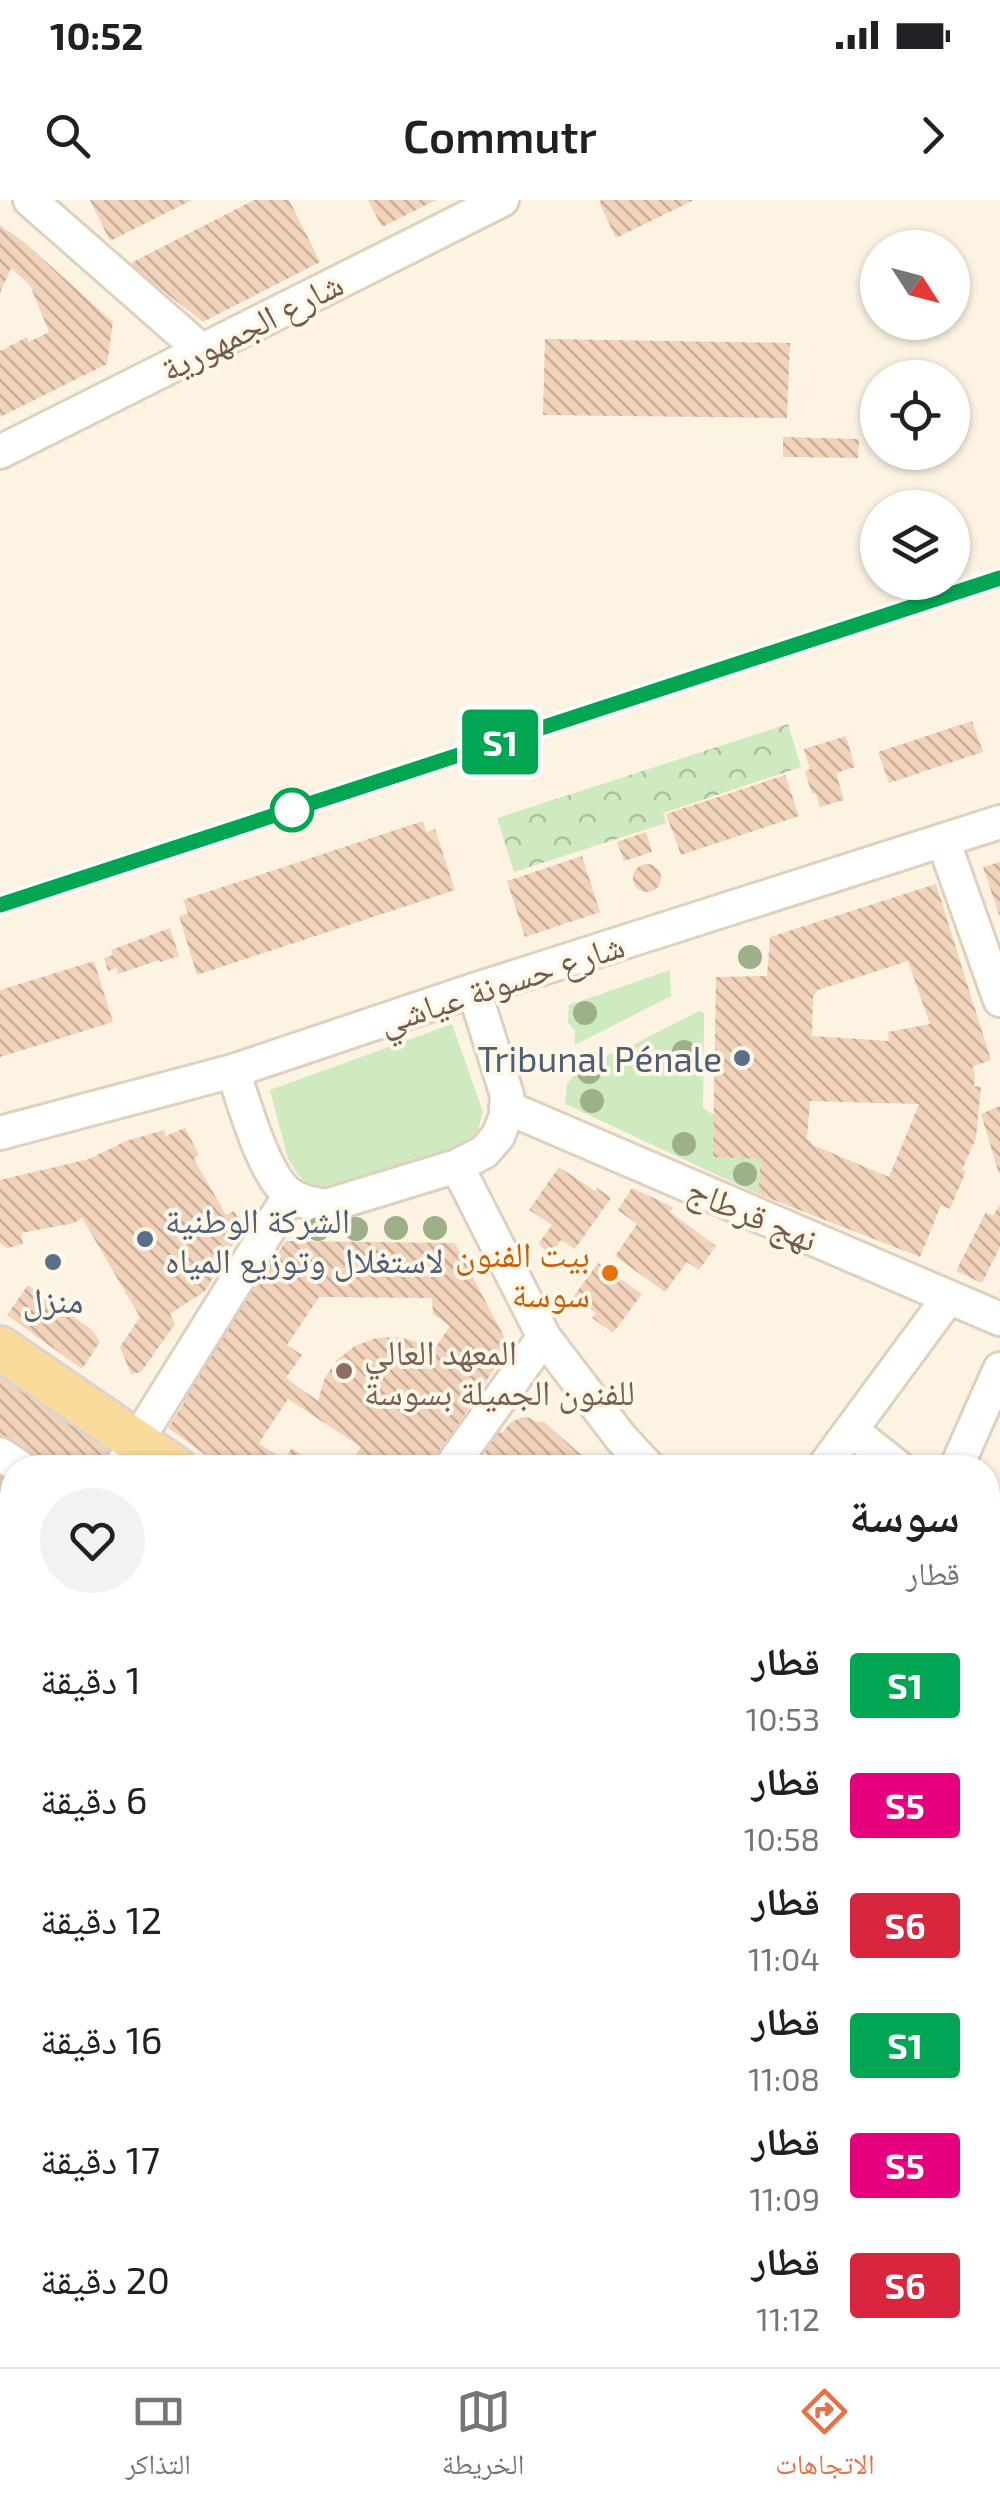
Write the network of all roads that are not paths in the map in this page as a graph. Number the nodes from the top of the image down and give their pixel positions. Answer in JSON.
{"nodes":[{"id":1,"x":30,"y":200,"type":"edge"},
{"id":2,"x":502,"y":200,"type":"edge"},
{"id":3,"x":202,"y":350,"type":"junction"},
{"id":4,"x":0,"y":452,"type":"edge"},
{"id":5,"x":1000,"y":822,"type":"edge"},
{"id":6,"x":943,"y":840,"type":"junction"},
{"id":7,"x":994,"y":961,"type":"edge"},
{"id":8,"x":474,"y":990,"type":"junction"},
{"id":9,"x":1000,"y":1000,"type":"edge"},
{"id":10,"x":232,"y":1070,"type":"junction"},
{"id":11,"x":506,"y":1108,"type":"junction"},
{"id":12,"x":0,"y":1133,"type":"edge"},
{"id":13,"x":457,"y":1166,"type":"junction"},
{"id":14,"x":290,"y":1195,"type":"junction"},
{"id":15,"x":949,"y":1296,"type":"junction"},
{"id":16,"x":1000,"y":1319,"type":"edge"},
{"id":17,"x":544,"y":1336,"type":"junction"},
{"id":18,"x":0,"y":1348,"type":"edge"},
{"id":19,"x":1000,"y":1368,"type":"edge"},
{"id":20,"x":851,"y":1430,"type":"junction"},
{"id":21,"x":129,"y":1455,"type":"edge"},
{"id":22,"x":459,"y":1455,"type":"edge"},
{"id":23,"x":637,"y":1455,"type":"edge"},
{"id":24,"x":833,"y":1455,"type":"edge"},
{"id":25,"x":882,"y":1455,"type":"edge"},
{"id":26,"x":962,"y":1455,"type":"edge"}],
"edges":[{"from":1,"to":3,"type":"street"},
{"from":2,"to":3,"type":"street","name":"شارع الجمهورية"},
{"from":3,"to":4,"type":"street","name":"شارع الجمهورية"},
{"from":5,"to":6,"type":"street","name":"شارع حسونة عياشي"},
{"from":6,"to":7,"type":"street"},
{"from":6,"to":8,"type":"street","name":"شارع حسونة عياشي"},
{"from":7,"to":9,"type":"street"},
{"from":8,"to":10,"type":"street","name":"شارع حسونة عياشي"},
{"from":8,"to":11,"type":"street"},
{"from":10,"to":12,"type":"street","name":"شارع حسونة عياشي"},
{"from":10,"to":14,"type":"street"},
{"from":11,"to":13,"type":"street"},
{"from":11,"to":15,"type":"street","name":"نهج قرطاج"},
{"from":13,"to":14,"type":"street"},
{"from":13,"to":17,"type":"street"},
{"from":14,"to":21,"type":"street"},
{"from":15,"to":16,"type":"street","name":"نهج قرطاج"},
{"from":15,"to":20,"type":"street"},
{"from":17,"to":22,"type":"street"},
{"from":17,"to":23,"type":"street"},
{"from":18,"to":21,"type":"main road"},
{"from":19,"to":26,"type":"street"},
{"from":20,"to":24,"type":"street"},
{"from":20,"to":25,"type":"street"}]}
